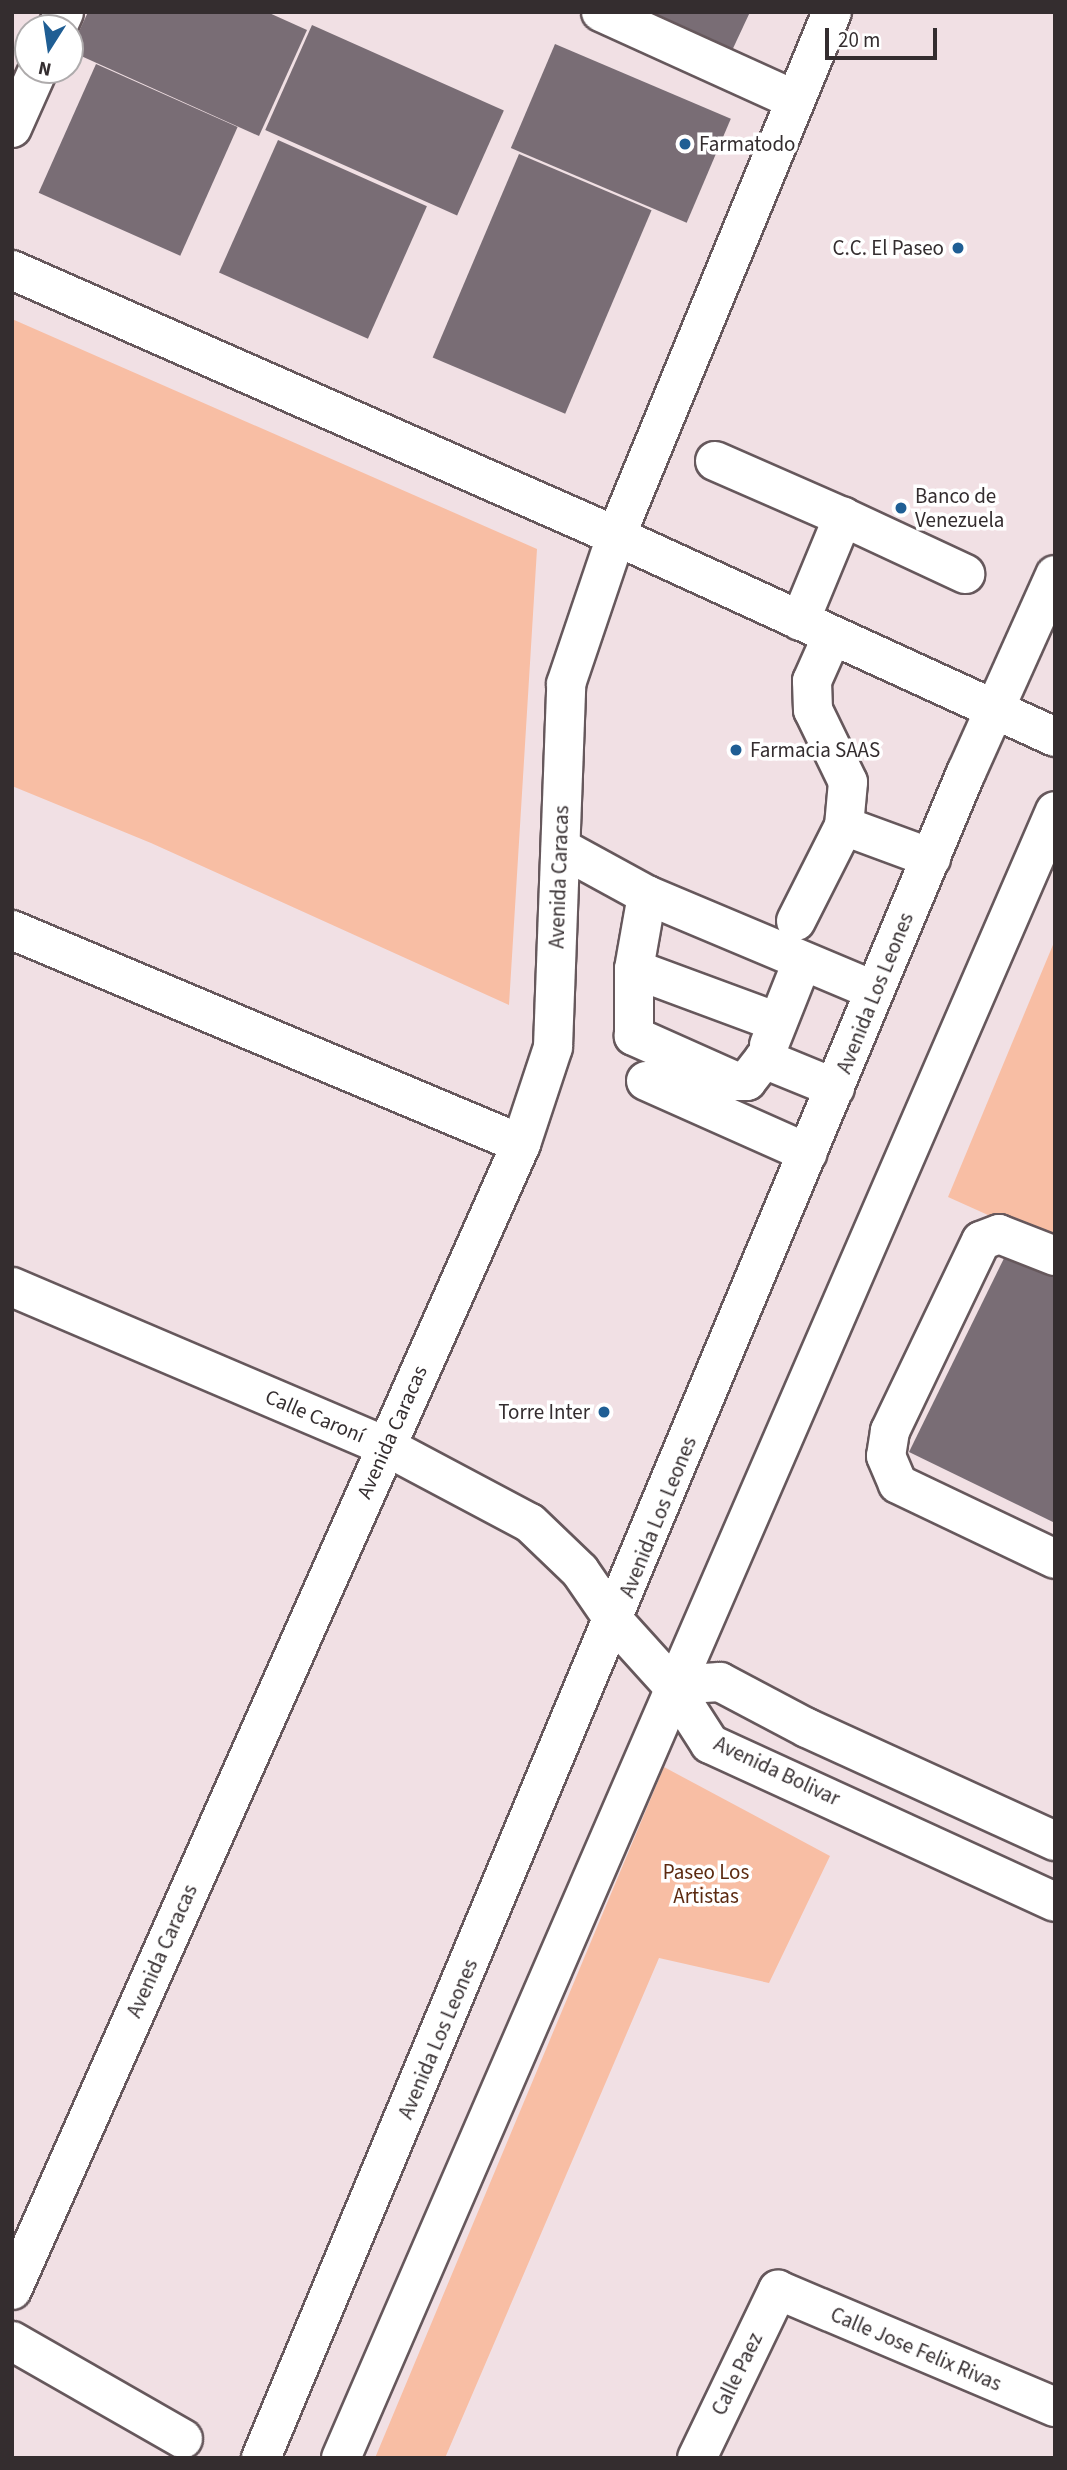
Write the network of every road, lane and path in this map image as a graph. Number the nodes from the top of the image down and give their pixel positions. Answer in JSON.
{"nodes":[{"id":1,"x":601,"y":12,"type":"edge"},
{"id":2,"x":832,"y":12,"type":"edge"},
{"id":3,"x":32,"y":84,"type":"edge"},
{"id":4,"x":795,"y":100,"type":"junction"},
{"id":5,"x":12,"y":128,"type":"edge"},
{"id":6,"x":12,"y":271,"type":"edge"},
{"id":7,"x":715,"y":461,"type":"dead end"},
{"id":8,"x":843,"y":517,"type":"junction"},
{"id":9,"x":616,"y":536,"type":"junction"},
{"id":10,"x":965,"y":574,"type":"dead end"},
{"id":11,"x":1055,"y":575,"type":"edge"},
{"id":12,"x":816,"y":629,"type":"junction"},
{"id":13,"x":998,"y":707,"type":"junction"},
{"id":14,"x":1055,"y":737,"type":"edge"},
{"id":15,"x":1055,"y":811,"type":"edge"},
{"id":16,"x":844,"y":826,"type":"junction"},
{"id":17,"x":561,"y":848,"type":"junction"},
{"id":18,"x":930,"y":858,"type":"junction"},
{"id":19,"x":648,"y":895,"type":"junction"},
{"id":20,"x":796,"y":921,"type":"dead end"},
{"id":21,"x":12,"y":930,"type":"edge"},
{"id":22,"x":802,"y":962,"type":"junction"},
{"id":23,"x":634,"y":969,"type":"junction"},
{"id":24,"x":875,"y":992,"type":"junction"},
{"id":25,"x":777,"y":1022,"type":"junction"},
{"id":26,"x":764,"y":1059,"type":"junction"},
{"id":27,"x":646,"y":1081,"type":"dead end"},
{"id":28,"x":835,"y":1088,"type":"junction"},
{"id":29,"x":521,"y":1144,"type":"junction"},
{"id":30,"x":808,"y":1153,"type":"junction"},
{"id":31,"x":1055,"y":1256,"type":"edge"},
{"id":32,"x":12,"y":1287,"type":"edge"},
{"id":33,"x":385,"y":1446,"type":"junction"},
{"id":34,"x":1055,"y":1559,"type":"edge"},
{"id":35,"x":615,"y":1622,"type":"junction"},
{"id":36,"x":672,"y":1685,"type":"junction"},
{"id":37,"x":1055,"y":1842,"type":"edge"},
{"id":38,"x":1055,"y":1902,"type":"edge"},
{"id":39,"x":12,"y":2289,"type":"edge"},
{"id":40,"x":778,"y":2290,"type":"joint"},
{"id":41,"x":12,"y":2341,"type":"edge"},
{"id":42,"x":1055,"y":2407,"type":"edge"},
{"id":43,"x":183,"y":2439,"type":"dead end"},
{"id":44,"x":261,"y":2458,"type":"edge"},
{"id":45,"x":341,"y":2458,"type":"edge"},
{"id":46,"x":696,"y":2458,"type":"edge"}],
"edges":[{"from":1,"to":4,"type":"street"},
{"from":2,"to":4,"type":"street","name":"Avenida Caracas"},
{"from":3,"to":5,"type":"street"},
{"from":4,"to":9,"type":"street","name":"Avenida Caracas"},
{"from":6,"to":9,"type":"street"},
{"from":7,"to":8,"type":"street"},
{"from":8,"to":10,"type":"street"},
{"from":8,"to":12,"type":"street"},
{"from":9,"to":12,"type":"street"},
{"from":9,"to":17,"type":"street","name":"Avenida Caracas"},
{"from":11,"to":13,"type":"street","name":"Avenida Los Leones"},
{"from":12,"to":13,"type":"street"},
{"from":12,"to":16,"type":"street"},
{"from":13,"to":14,"type":"street"},
{"from":13,"to":18,"type":"street","name":"Avenida Los Leones"},
{"from":15,"to":36,"type":"street"},
{"from":16,"to":18,"type":"street"},
{"from":16,"to":20,"type":"street"},
{"from":17,"to":19,"type":"street"},
{"from":17,"to":29,"type":"street","name":"Avenida Caracas"},
{"from":18,"to":24,"type":"street","name":"Avenida Los Leones"},
{"from":19,"to":22,"type":"street"},
{"from":19,"to":23,"type":"street"},
{"from":21,"to":29,"type":"street"},
{"from":22,"to":24,"type":"street"},
{"from":22,"to":25,"type":"street"},
{"from":23,"to":25,"type":"street"},
{"from":23,"to":26,"type":"street"},
{"from":24,"to":28,"type":"street","name":"Avenida Los Leones"},
{"from":25,"to":26,"type":"street"},
{"from":26,"to":28,"type":"street"},
{"from":27,"to":30,"type":"street"},
{"from":28,"to":30,"type":"street","name":"Avenida Los Leones"},
{"from":29,"to":33,"type":"street","name":"Avenida Caracas"},
{"from":30,"to":35,"type":"street","name":"Avenida Los Leones"},
{"from":31,"to":34,"type":"street"},
{"from":32,"to":33,"type":"street","name":"Calle Caroní"},
{"from":33,"to":35,"type":"street","name":"Calle Caroní"},
{"from":33,"to":39,"type":"street","name":"Avenida Caracas"},
{"from":35,"to":36,"type":"street","name":"Calle Caroní"},
{"from":35,"to":44,"type":"street","name":"Avenida Los Leones"},
{"from":36,"to":37,"type":"street"},
{"from":36,"to":38,"type":"street","name":"Avenida Bolivar"},
{"from":36,"to":45,"type":"street"},
{"from":40,"to":42,"type":"street","name":"Calle Jose Felix Rivas"},
{"from":40,"to":46,"type":"street","name":"Calle Paez"},
{"from":41,"to":43,"type":"street"}]}
